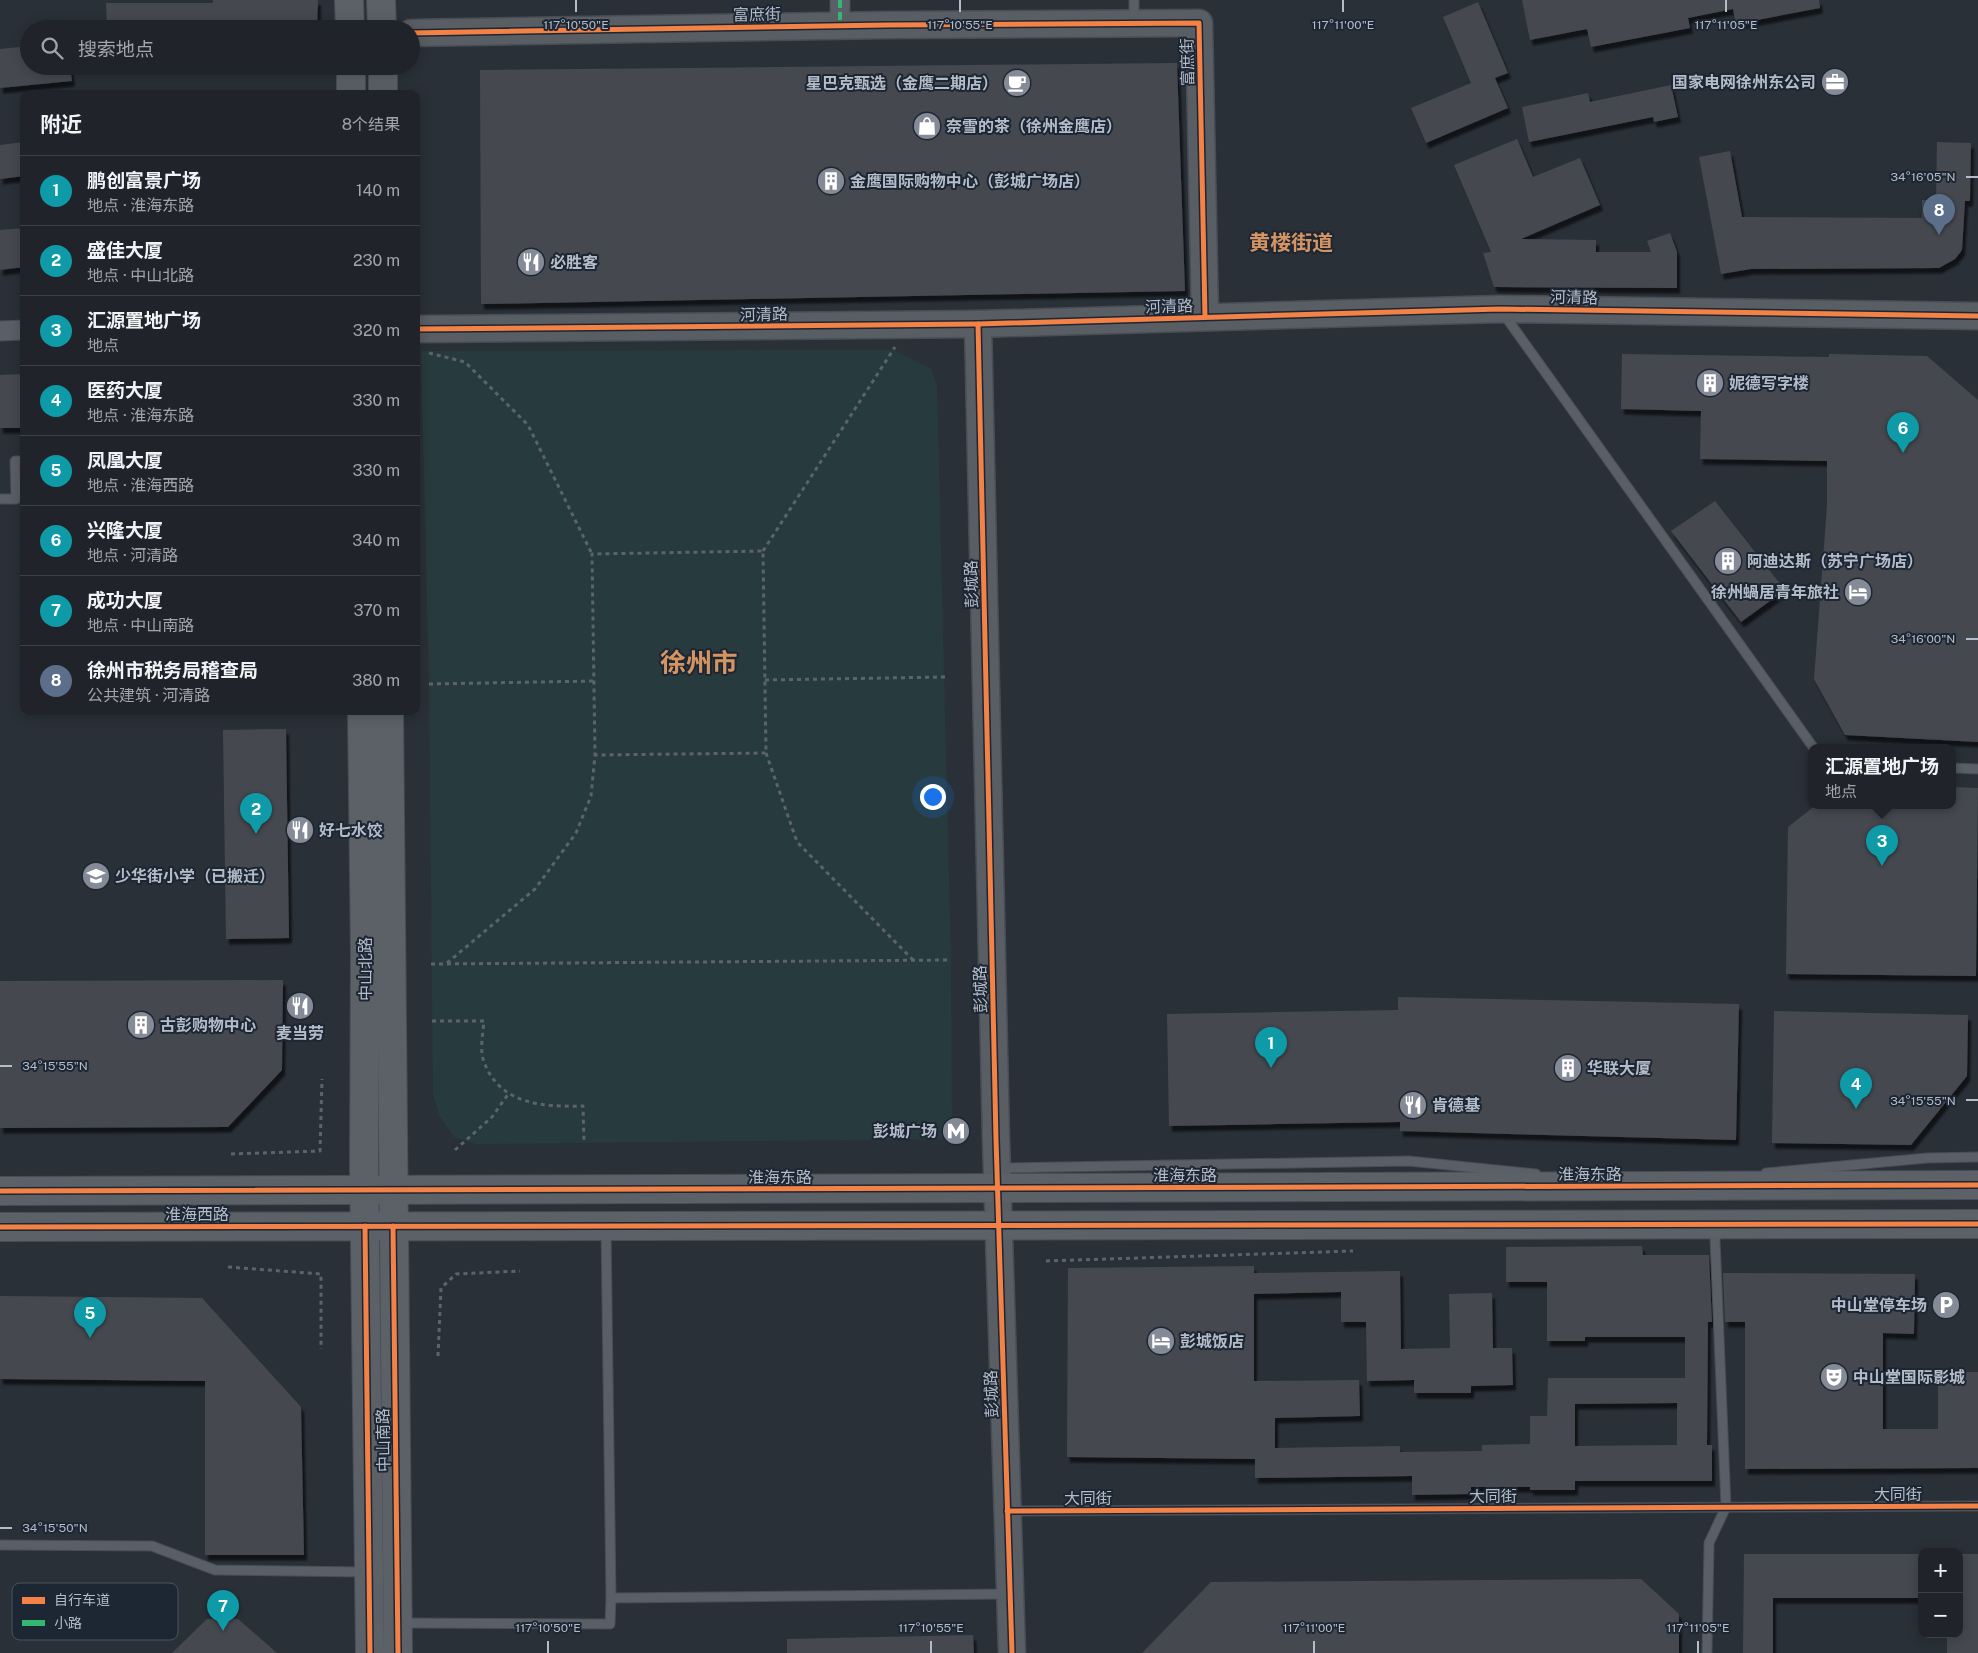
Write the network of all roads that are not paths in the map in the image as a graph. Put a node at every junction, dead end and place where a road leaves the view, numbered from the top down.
1 (349, 0) edge
2 (382, 0) edge
3 (1134, 0) edge
4 (840, 13) edge
5 (1134, 19) dead end
6 (350, 20) edge
7 (382, 20) edge
8 (420, 33) edge
9 (351, 75) edge
10 (383, 75) edge
11 (352, 90) edge
12 (383, 90) edge
13 (1500, 308) junction
14 (1978, 316) edge
15 (1205, 317) junction
16 (978, 324) junction
17 (20, 330) edge
18 (0, 331) edge
19 (420, 336) edge
20 (20, 461) edge
21 (0, 499) edge
22 (362, 715) edge
23 (389, 715) edge
24 (1811, 744) edge
25 (1956, 768) edge
26 (1978, 769) edge
27 (1978, 1158) edge
28 (1757, 1174) dead end
29 (1550, 1175) dead end
30 (997, 1178) junction
31 (1978, 1185) edge
32 (364, 1190) junction
33 (393, 1190) junction
34 (0, 1191) edge
35 (1721, 1224) junction
36 (1978, 1224) edge
37 (999, 1225) junction
38 (365, 1226) junction
39 (394, 1226) junction
40 (606, 1226) junction
41 (0, 1227) edge
42 (1978, 1506) edge
43 (1726, 1507) junction
44 (1007, 1511) junction
45 (0, 1545) edge
46 (369, 1572) junction
47 (1010, 1594) junction
48 (611, 1598) junction
49 (398, 1623) junction
50 (370, 1653) edge
51 (398, 1653) edge
52 (1012, 1653) edge
53 (1707, 1653) edge

1 - 6 main road
2 - 7 main road
3 - 5 lane
4 - 8 street, 富庶街
4 - 15 street, 富庶街
9 - 11 main road
10 - 12 main road
13 - 14 street, 河清路
13 - 15 street, 河清路
13 - 24 lane
15 - 16 street, 河清路
16 - 19 street, 河清路
16 - 30 street, 彭城路
17 - 18 street
20 - 21 lane
22 - 32 main road, 中山北路
23 - 33 main road, 中山北路
25 - 26 lane
27 - 28 lane
29 - 30 lane
30 - 31 main road, 淮海东路
30 - 33 main road, 淮海东路
30 - 37 street, 彭城路
32 - 33 main road, 淮海西路
32 - 34 main road, 淮海西路
32 - 38 main road, 中山北路
33 - 39 main road, 中山北路
35 - 36 main road
35 - 37 main road
35 - 43 lane
37 - 40 main road
37 - 44 street, 彭城路
38 - 39 main road, 淮海西路
38 - 41 main road, 淮海西路
38 - 46 main road, 中山南路
39 - 40 main road
39 - 49 main road, 中山南路
40 - 48 lane
42 - 43 lane, 大同街
43 - 44 lane, 大同街
43 - 53 lane
44 - 47 street, 彭城路
45 - 46 lane
46 - 50 main road, 中山南路
47 - 48 lane
47 - 52 street, 彭城路
48 - 49 lane
49 - 51 main road, 中山南路

